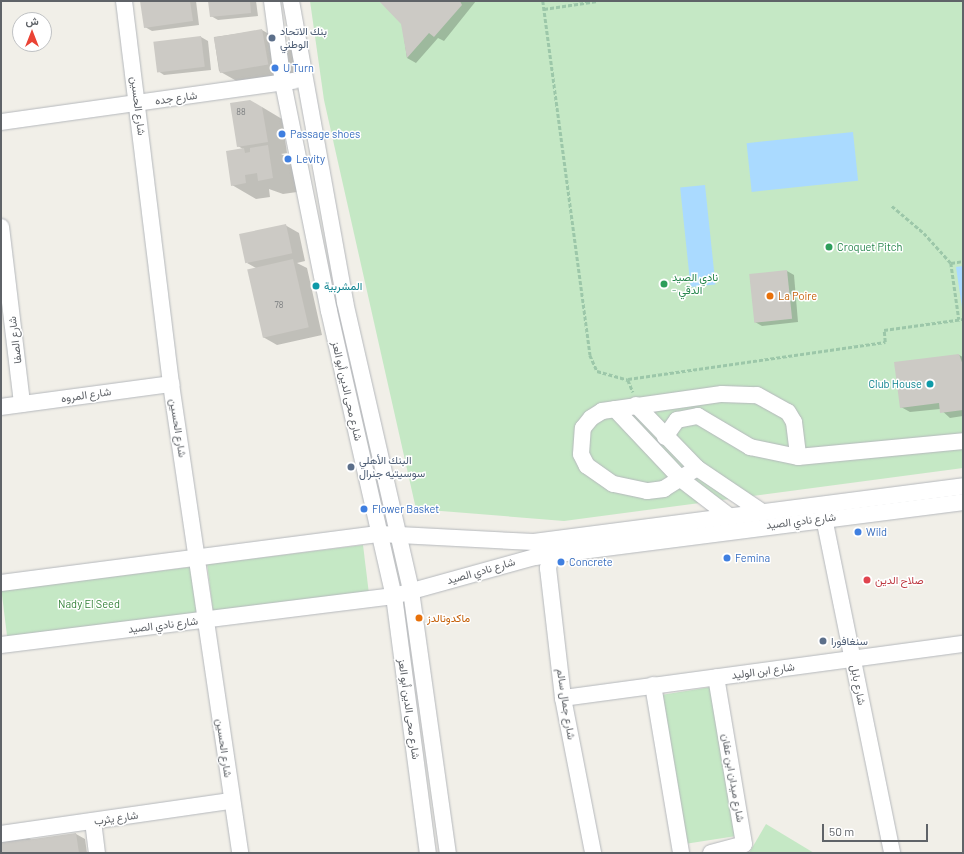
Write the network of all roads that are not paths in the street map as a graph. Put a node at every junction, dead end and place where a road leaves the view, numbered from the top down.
1 (124, 1) edge
2 (272, 1) edge
3 (291, 1) edge
4 (303, 80) junction
5 (283, 83) junction
6 (138, 103) junction
7 (1, 122) edge
8 (1, 227) edge
9 (171, 384) junction
10 (22, 404) junction
11 (636, 405) junction
12 (1, 407) edge
13 (615, 409) junction
14 (665, 438) junction
15 (963, 441) edge
16 (798, 457) junction
17 (697, 468) junction
18 (682, 480) junction
19 (963, 486) edge
20 (963, 502) edge
21 (762, 512) junction
22 (729, 516) junction
23 (824, 518) junction
24 (380, 534) junction
25 (401, 534) junction
26 (552, 554) junction
27 (198, 558) junction
28 (1, 583) edge
29 (411, 591) junction
30 (394, 596) junction
31 (207, 620) junction
32 (963, 644) edge
33 (1, 645) edge
34 (853, 658) junction
35 (716, 677) junction
36 (653, 685) junction
37 (563, 698) junction
38 (232, 801) junction
39 (92, 821) junction
40 (1, 834) edge
41 (97, 853) edge
42 (240, 853) edge
43 (428, 853) edge
44 (448, 853) edge
45 (593, 853) edge
46 (681, 853) edge
47 (711, 853) edge
48 (892, 853) edge

1 - 6 street, شارع الحسين
2 - 5 street, شارع محى الدين أبو العز
3 - 4 street, شارع محى الدين أبو العز
4 - 5 street, شارع جده
4 - 25 street, شارع محى الدين أبو العز
5 - 6 street, شارع جده
5 - 24 street, شارع محى الدين أبو العز
6 - 7 street, شارع جده
6 - 9 street, شارع الحسين
8 - 10 street, شارع الصفا
9 - 10 street, شارع المروه
9 - 27 street, شارع الحسين
10 - 12 street, شارع المروه
11 - 13 street
11 - 14 street
11 - 16 street
13 - 18 street
13 - 18 street
14 - 16 street
14 - 17 street
15 - 16 street
17 - 18 street
17 - 21 street
18 - 22 street
19 - 21 street, شارع نادي الصيد
20 - 23 street, شارع نادي الصيد
21 - 22 street, شارع نادي الصيد
22 - 25 street, شارع نادي الصيد
23 - 26 street, شارع نادي الصيد
23 - 34 street, شارع بابل
24 - 25 street, شارع نادي الصيد
24 - 27 street, شارع نادي الصيد
24 - 30 street, شارع محى الدين أبو العز
25 - 29 street, شارع محى الدين أبو العز
26 - 29 street, شارع نادي الصيد
26 - 37 street, شارع جمال سالم
27 - 28 street, شارع نادي الصيد
27 - 31 street, شارع الحسين
29 - 30 street, شارع نادي الصيد
29 - 44 street, شارع محى الدين أبو العز
30 - 31 street, شارع نادي الصيد
30 - 43 street, شارع محى الدين أبو العز
31 - 33 street, شارع نادي الصيد
31 - 38 street, شارع الحسين
32 - 34 street, شارع ابن الوليد
34 - 35 street, شارع ابن الوليد
34 - 48 street, شارع بابل
35 - 36 street, شارع ابن الوليد
35 - 47 street, شارع ميدان ابن عفان
36 - 37 street, شارع ابن الوليد
36 - 46 street
37 - 45 street, شارع جمال سالم
38 - 39 street, شارع يثرب
38 - 42 street, شارع الحسين
39 - 40 street, شارع يثرب
39 - 41 street

